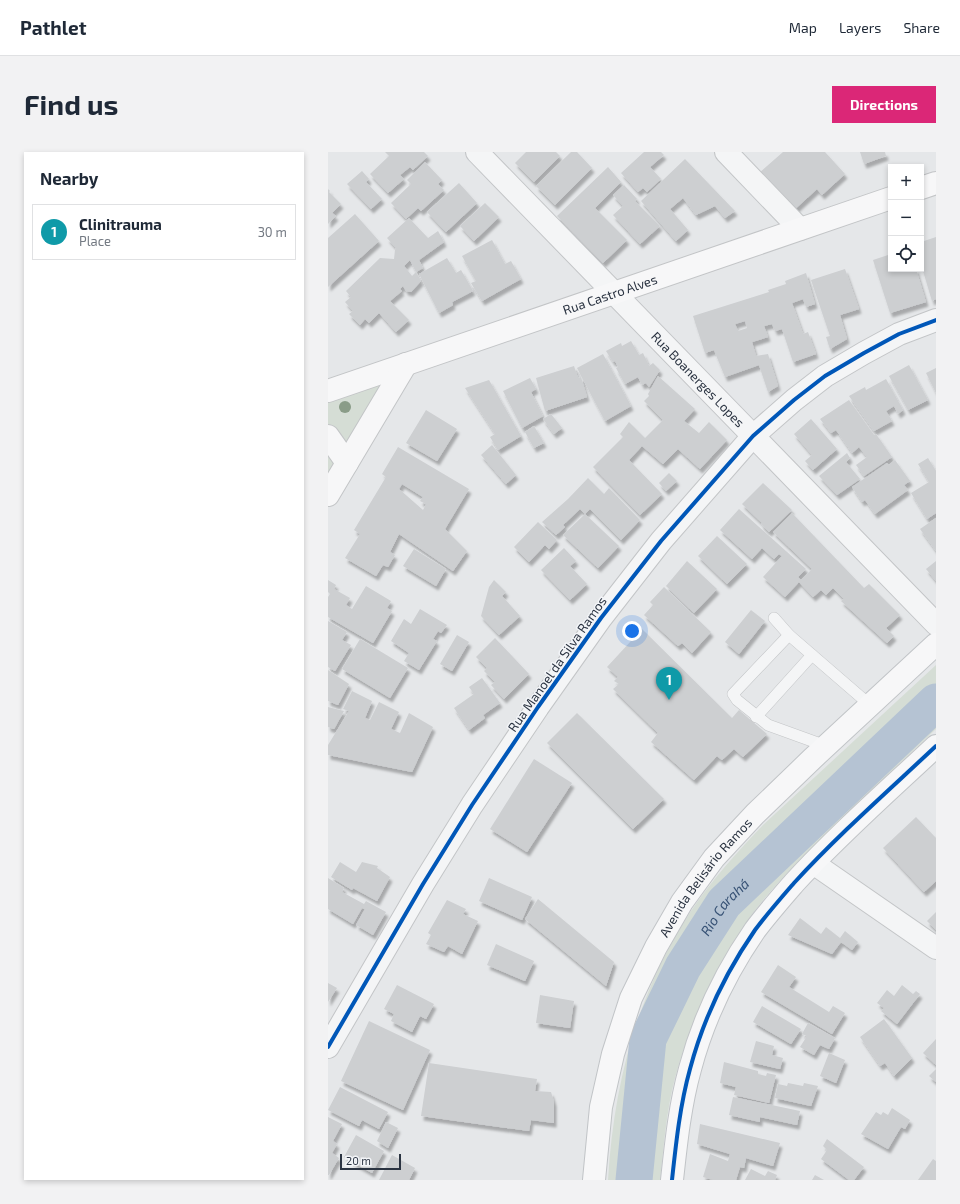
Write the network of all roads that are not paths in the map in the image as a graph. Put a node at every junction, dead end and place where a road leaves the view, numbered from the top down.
1 (477, 152) edge
2 (726, 152) edge
3 (936, 183) edge
4 (924, 187) edge
5 (888, 199) edge
6 (800, 229) junction
7 (614, 293) junction
8 (936, 320) edge
9 (406, 364) junction
10 (328, 391) edge
11 (328, 436) edge
12 (753, 436) junction
13 (347, 463) junction
14 (328, 495) edge
15 (774, 618) dead end
16 (936, 624) edge
17 (789, 635) junction
18 (936, 644) edge
19 (812, 655) junction
20 (870, 705) junction
21 (756, 717) junction
22 (826, 746) junction
23 (936, 746) edge
24 (813, 863) junction
25 (936, 948) edge
26 (328, 1047) edge
27 (594, 1180) edge
28 (672, 1180) edge

1 - 7 street, Rua Boanerges Lopes
2 - 6 street
3 - 4 main road
5 - 6 main road, Rua Castro Alves
6 - 7 main road, Rua Castro Alves
7 - 9 main road, Rua Castro Alves
7 - 12 street, Rua Boanerges Lopes
8 - 12 street, Rua Manoel da Silva Ramos
9 - 10 main road, Rua Castro Alves
9 - 13 main road
11 - 13 main road
12 - 16 street, Rua Boanerges Lopes
12 - 26 street, Rua Manoel da Silva Ramos
13 - 14 main road
15 - 17 lane
17 - 19 lane
17 - 21 lane
18 - 20 main road, Avenida Belisário Ramos
19 - 20 lane
19 - 21 lane
20 - 22 main road, Avenida Belisário Ramos
21 - 22 lane
22 - 27 main road, Avenida Belisário Ramos
23 - 24 main road
24 - 25 street
24 - 28 main road

